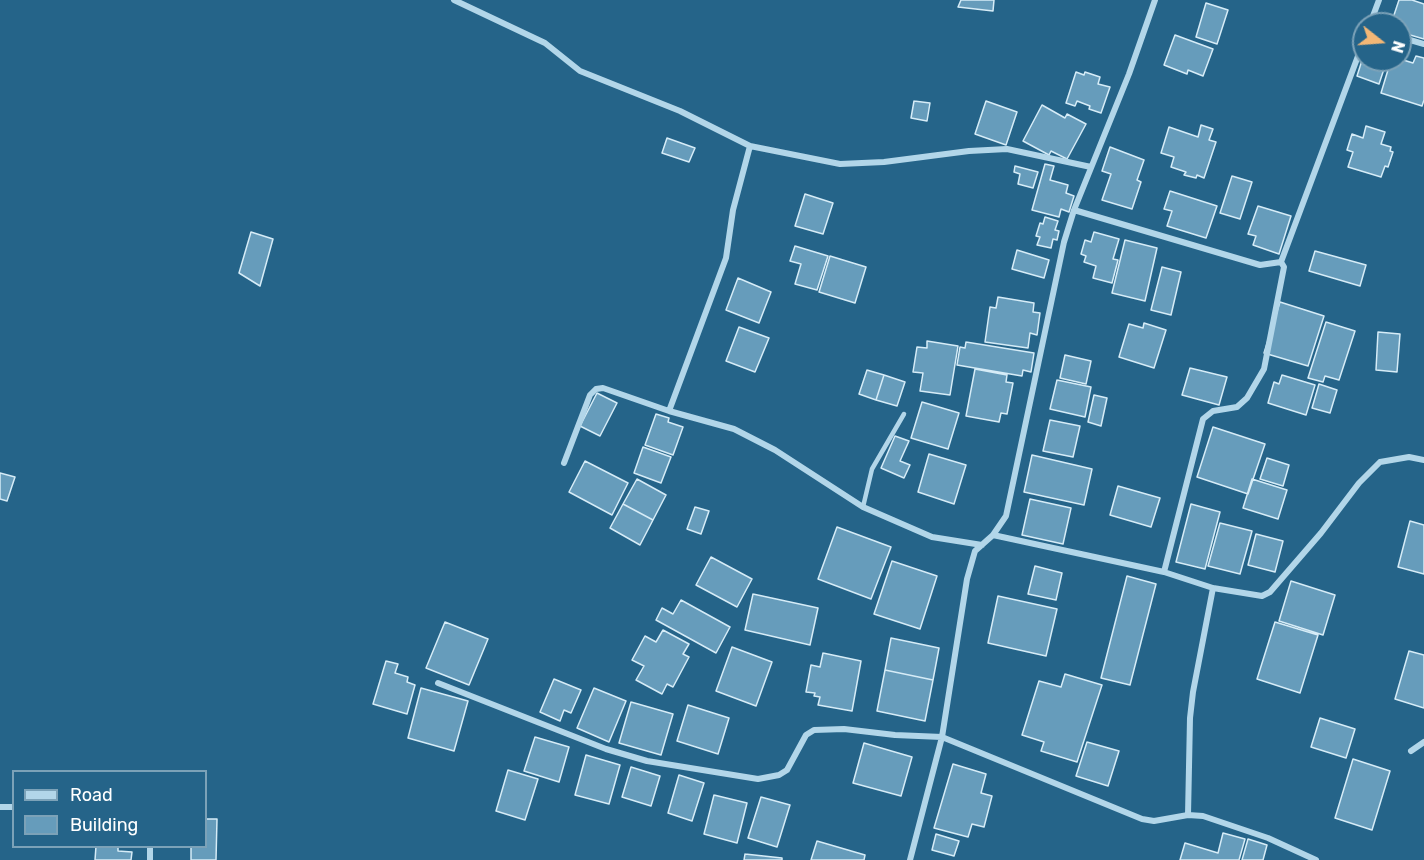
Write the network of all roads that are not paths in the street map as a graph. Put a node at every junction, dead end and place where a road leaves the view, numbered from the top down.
1 (454, 0) edge
2 (1155, 0) edge
3 (1352, 72) edge
4 (750, 146) junction
5 (1092, 167) junction
6 (1074, 210) junction
7 (1281, 262) junction
8 (669, 411) junction
9 (904, 414) dead end
10 (1424, 460) edge
11 (564, 463) dead end
12 (863, 507) junction
13 (993, 535) junction
14 (982, 545) junction
15 (1164, 572) junction
16 (1214, 588) junction
17 (438, 682) dead end
18 (942, 737) junction
19 (1424, 742) edge
20 (1411, 751) dead end
21 (1188, 815) junction
22 (910, 860) edge
23 (1316, 860) edge

1 - 4 street
2 - 5 street
3 - 7 street
4 - 5 street
4 - 8 street
5 - 6 street
6 - 7 street
6 - 13 street
7 - 15 street
8 - 11 street
8 - 12 street
9 - 12 lane
10 - 16 street
12 - 14 street
13 - 14 street
13 - 15 street
14 - 18 street
15 - 16 street
16 - 21 street
17 - 18 street
18 - 21 street
18 - 22 street
19 - 20 street
21 - 23 street

